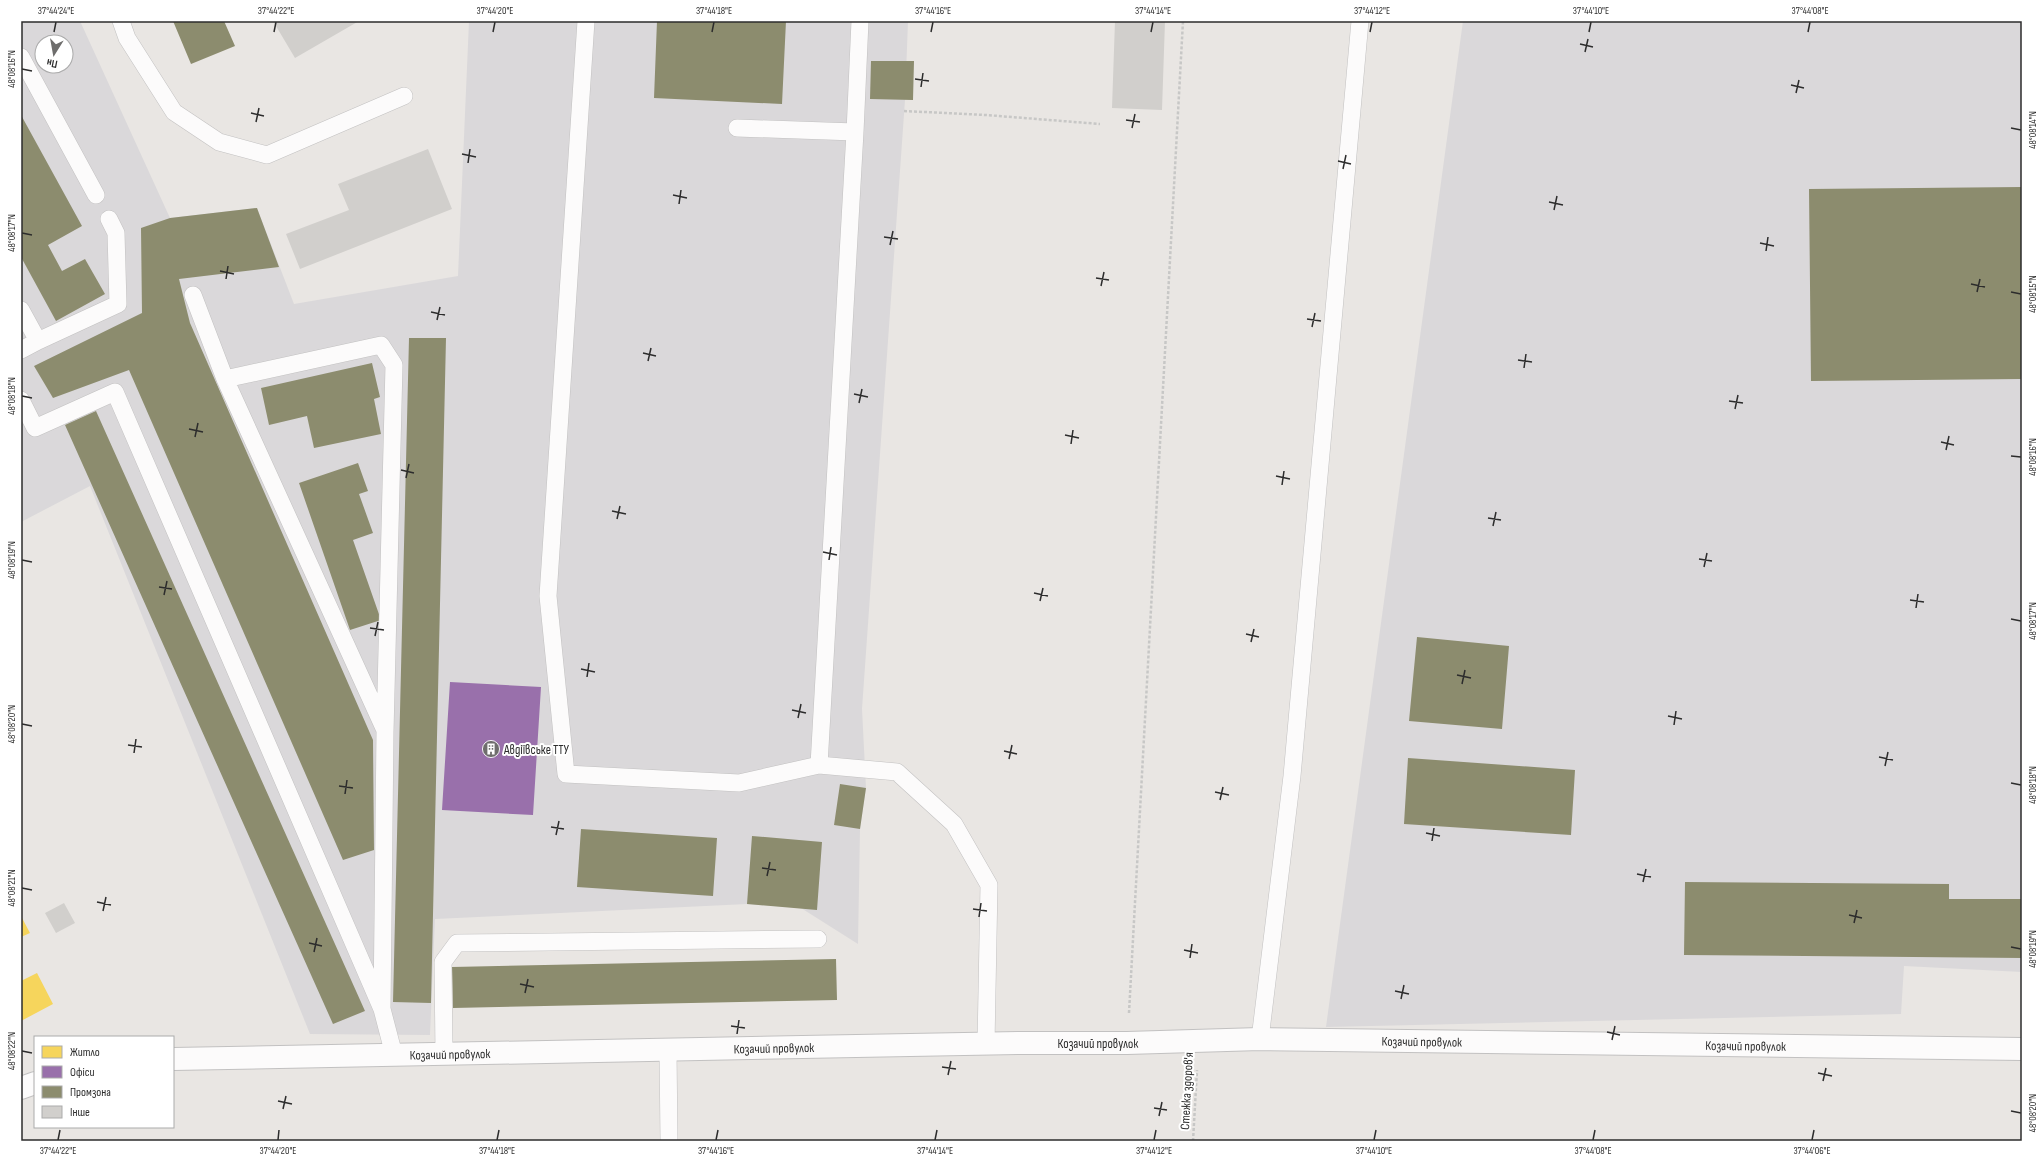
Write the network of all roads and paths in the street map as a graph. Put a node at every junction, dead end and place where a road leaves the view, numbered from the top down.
1 (121, 21) edge
2 (586, 21) edge
3 (860, 21) edge
4 (1183, 21) edge
5 (1360, 21) edge
6 (21, 57) edge
7 (404, 96) dead end
8 (904, 111) dead end
9 (1100, 124) dead end
10 (737, 128) dead end
11 (855, 132) junction
12 (96, 195) dead end
13 (109, 219) dead end
14 (193, 295) dead end
15 (21, 310) edge
16 (38, 342) junction
17 (21, 350) edge
18 (225, 379) junction
19 (21, 400) edge
20 (385, 732) junction
21 (819, 765) junction
22 (818, 939) dead end
23 (382, 1009) junction
24 (1260, 1039) junction
25 (1199, 1042) junction
26 (1127, 1043) junction
27 (986, 1044) junction
28 (2022, 1048) edge
29 (668, 1050) junction
30 (444, 1054) junction
31 (394, 1055) junction
32 (174, 1059) edge
33 (34, 1083) edge
34 (21, 1088) edge
35 (669, 1141) edge
36 (1193, 1141) edge

1 - 7 lane
2 - 21 lane
3 - 11 lane
4 - 26 path
5 - 24 lane
6 - 12 lane
8 - 9 path
10 - 11 lane
11 - 21 lane
13 - 16 lane
14 - 18 lane
15 - 16 lane
16 - 17 lane
18 - 20 lane
18 - 20 lane
19 - 23 lane
20 - 23 lane
21 - 27 lane
22 - 30 lane
23 - 31 lane
24 - 25 street, Козачий провулок
24 - 28 street, Козачий провулок
25 - 26 street, Козачий провулок
25 - 36 path, Стежка здоров'я
26 - 27 street, Козачий провулок
27 - 29 street, Козачий провулок
29 - 30 street, Козачий провулок
29 - 35 lane
30 - 31 street, Козачий провулок
31 - 32 street, Козачий провулок
33 - 34 street

